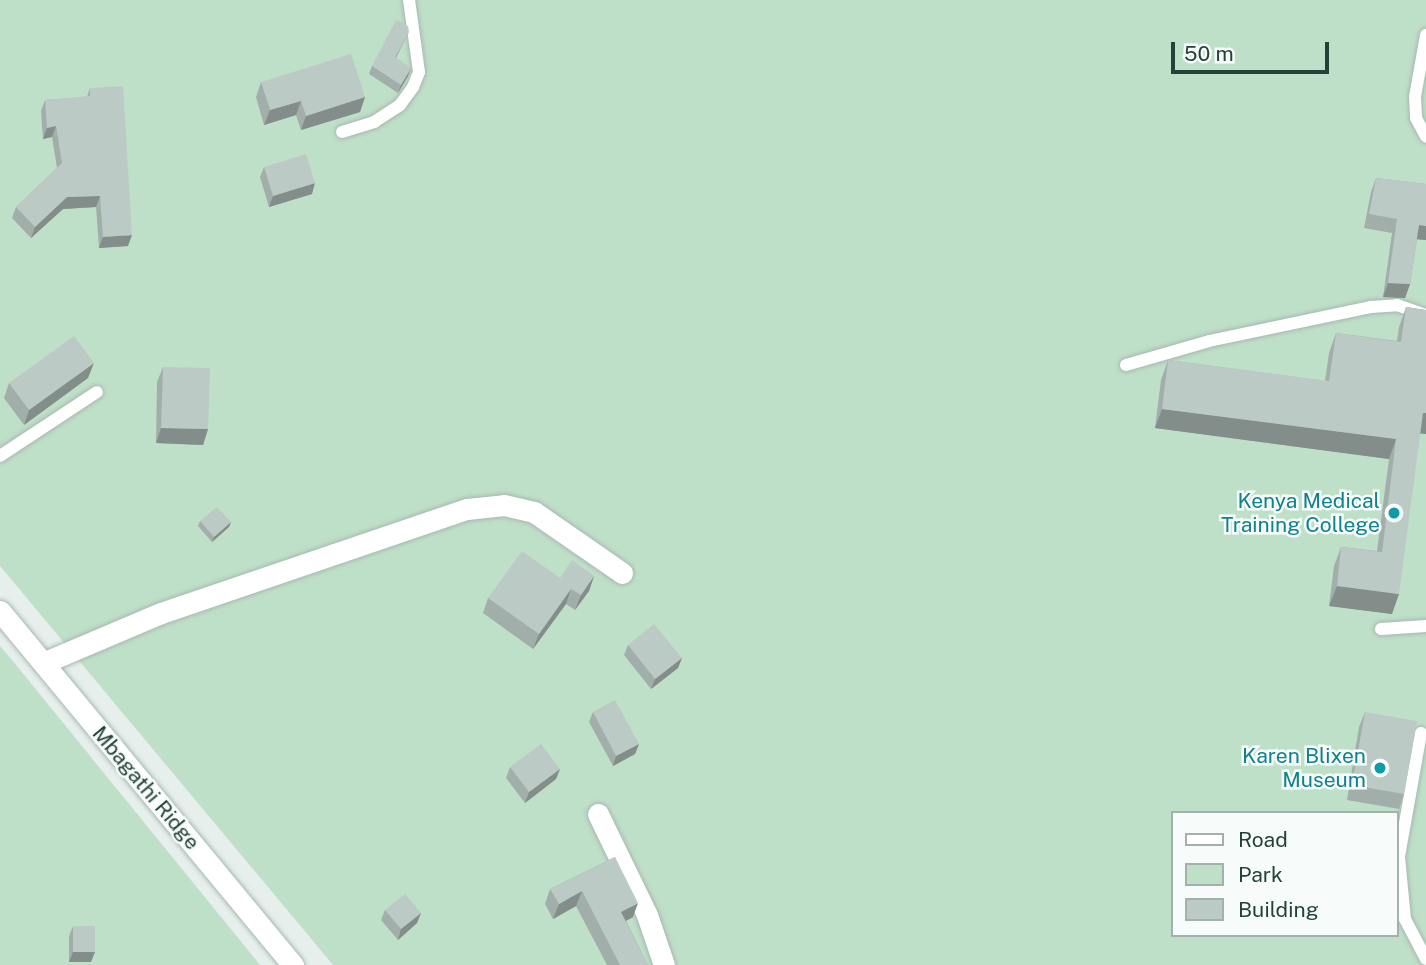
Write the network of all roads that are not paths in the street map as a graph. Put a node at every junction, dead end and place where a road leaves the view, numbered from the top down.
1 (409, 0) edge
2 (1426, 35) edge
3 (342, 132) dead end
4 (1426, 137) edge
5 (1426, 315) edge
6 (1126, 365) dead end
7 (97, 392) dead end
8 (0, 456) edge
9 (622, 573) dead end
10 (0, 611) edge
11 (1426, 626) edge
12 (1381, 629) dead end
13 (43, 663) junction
14 (1420, 733) dead end
15 (598, 814) dead end
16 (1426, 959) edge
17 (293, 965) edge
18 (664, 965) edge

1 - 3 lane
2 - 4 lane
5 - 6 lane
7 - 8 lane
9 - 13 street
10 - 13 street, Mbagathi Ridge
11 - 12 lane
13 - 17 street, Mbagathi Ridge
14 - 16 lane
15 - 18 street

